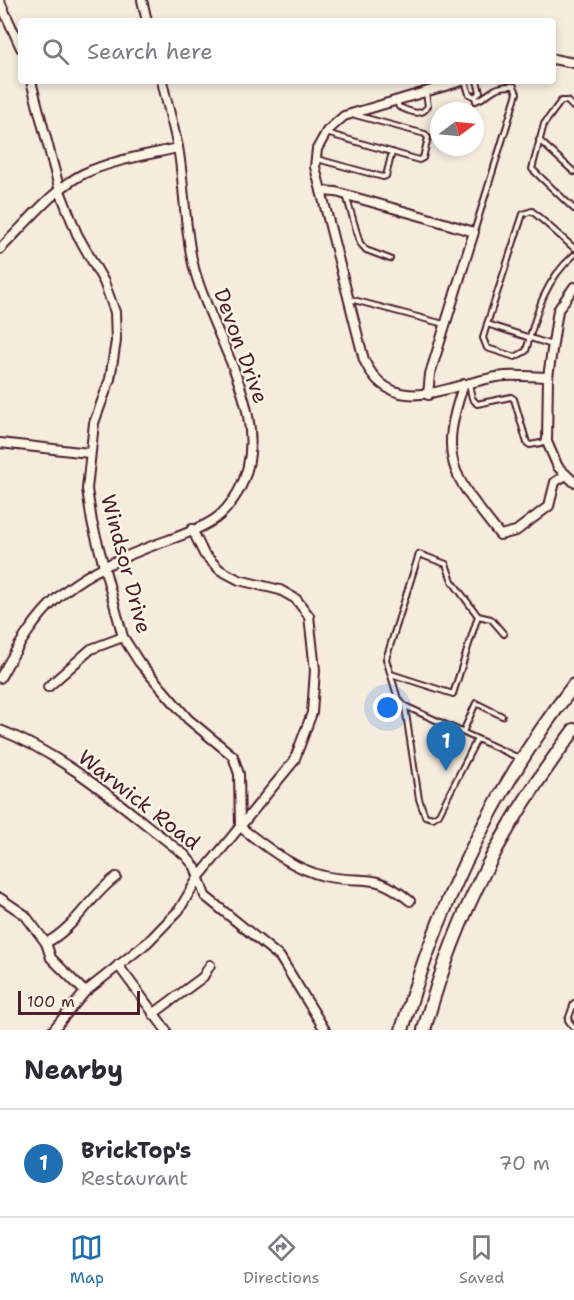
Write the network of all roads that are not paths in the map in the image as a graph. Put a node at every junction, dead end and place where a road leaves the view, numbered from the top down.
1 (142, 0) edge
2 (0, 2) edge
3 (146, 18) edge
4 (18, 41) edge
5 (556, 60) edge
6 (574, 63) edge
7 (32, 84) edge
8 (163, 84) edge
9 (454, 84) edge
10 (465, 84) edge
11 (478, 84) edge
12 (426, 92) junction
13 (475, 97) junction
14 (397, 100) junction
15 (574, 108) edge
16 (351, 114) junction
17 (326, 133) junction
18 (539, 140) junction
19 (178, 148) junction
20 (392, 152) junction
21 (316, 159) junction
22 (574, 172) edge
23 (60, 191) junction
24 (321, 191) junction
25 (345, 194) junction
26 (574, 209) edge
27 (474, 232) junction
28 (574, 248) edge
29 (0, 249) edge
30 (574, 255) edge
31 (390, 259) dead end
32 (574, 287) edge
33 (348, 299) junction
34 (487, 324) junction
35 (445, 325) junction
36 (529, 339) junction
37 (552, 345) junction
38 (548, 377) junction
39 (467, 383) junction
40 (428, 395) junction
41 (0, 442) edge
42 (547, 442) junction
43 (89, 453) junction
44 (566, 476) junction
45 (574, 483) edge
46 (192, 530) junction
47 (105, 565) junction
48 (478, 616) junction
49 (504, 634) dead end
50 (123, 637) junction
51 (390, 674) junction
52 (0, 678) edge
53 (574, 685) edge
54 (48, 687) dead end
55 (405, 706) junction
56 (502, 716) dead end
57 (0, 730) edge
58 (574, 730) edge
59 (463, 732) junction
60 (477, 739) junction
61 (522, 760) junction
62 (240, 827) junction
63 (116, 877) dead end
64 (198, 878) junction
65 (0, 898) edge
66 (410, 900) dead end
67 (46, 943) junction
68 (118, 965) junction
69 (210, 965) dead end
70 (85, 992) junction
71 (574, 1003) edge
72 (153, 1014) junction
73 (574, 1028) edge
74 (53, 1030) edge
75 (166, 1030) edge
76 (325, 1030) edge
77 (402, 1030) edge
78 (424, 1030) edge

1 - 3 street
2 - 4 street
5 - 6 street
7 - 23 street, Windsor Drive
8 - 19 street, Devon Drive
9 - 12 street
10 - 13 lane
11 - 13 lane
12 - 14 street
12 - 14 lane
13 - 27 lane
14 - 16 street
15 - 18 lane
16 - 17 street
16 - 20 lane
17 - 20 lane
17 - 21 street
18 - 22 lane
18 - 26 lane
19 - 23 street
19 - 46 street, Devon Drive
20 - 21 lane
21 - 24 street
23 - 29 street
23 - 43 street, Windsor Drive
24 - 25 street
24 - 33 street
25 - 27 street
25 - 31 lane
27 - 35 street
28 - 34 lane
30 - 36 lane
32 - 37 street
33 - 35 lane
33 - 40 street
34 - 36 lane
34 - 36 lane
35 - 40 street
36 - 37 lane
37 - 38 street
38 - 39 street
38 - 42 street
39 - 40 street
39 - 42 lane
39 - 44 street
41 - 43 street
42 - 44 street
43 - 47 street, Windsor Drive
44 - 45 street
46 - 47 street, Devon Drive
46 - 62 street
47 - 50 street, Windsor Drive
47 - 52 street, Devon Drive
48 - 49 lane
48 - 51 lane
48 - 51 lane
50 - 54 street
50 - 62 street, Windsor Drive
51 - 55 lane
53 - 61 highway
55 - 59 lane
55 - 60 lane
56 - 59 lane
57 - 64 street, Warwick Road
58 - 78 highway
59 - 60 lane
60 - 61 lane
61 - 77 highway
62 - 64 street
62 - 66 street
63 - 67 street
64 - 68 street
64 - 76 street, Warwick Road
65 - 67 street
67 - 70 street
68 - 70 street
68 - 72 street
69 - 72 street
70 - 74 street
71 - 73 lane
72 - 75 street

